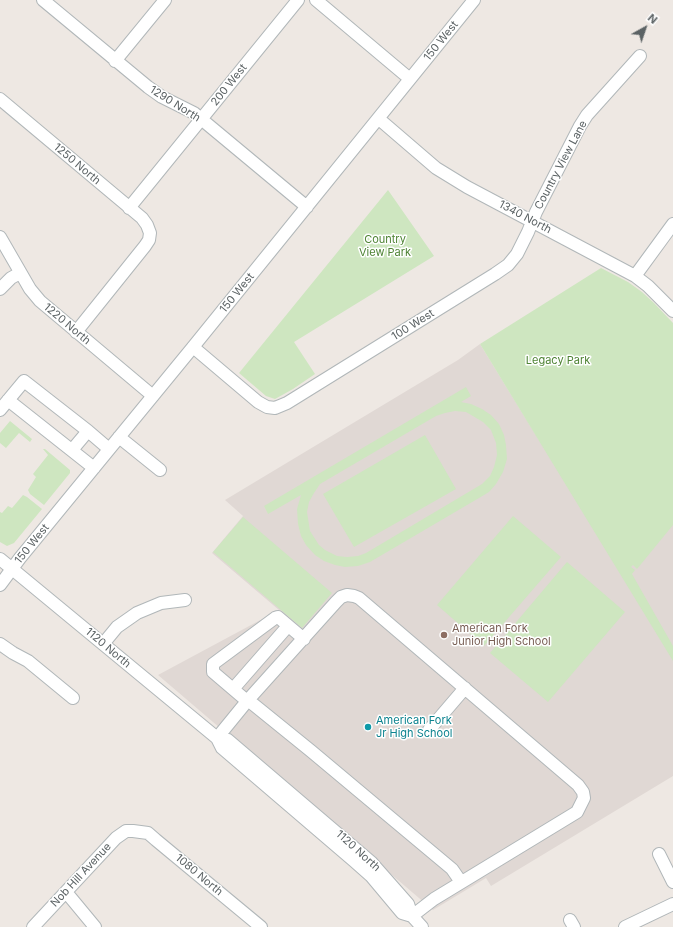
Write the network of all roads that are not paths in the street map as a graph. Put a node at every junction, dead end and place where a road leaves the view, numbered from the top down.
1 (43, 0) edge
2 (165, 0) edge
3 (298, 0) edge
4 (316, 0) edge
5 (474, 0) edge
6 (640, 56) dead end
7 (115, 61) junction
8 (410, 79) junction
9 (0, 99) edge
10 (201, 119) junction
11 (379, 119) junction
12 (129, 208) junction
13 (306, 208) junction
14 (532, 221) junction
15 (673, 224) edge
16 (0, 237) edge
17 (20, 273) junction
18 (635, 276) junction
19 (0, 289) edge
20 (673, 311) edge
21 (76, 332) junction
22 (193, 347) junction
23 (153, 396) junction
24 (8, 400) junction
25 (0, 410) edge
26 (88, 431) junction
27 (119, 437) junction
28 (109, 449) junction
29 (72, 450) junction
30 (94, 468) junction
31 (160, 470) dead end
32 (0, 559) edge
33 (12, 569) junction
34 (0, 585) edge
35 (185, 600) dead end
36 (288, 626) junction
37 (304, 639) junction
38 (0, 644) edge
39 (103, 644) junction
40 (465, 688) junction
41 (233, 689) junction
42 (73, 698) dead end
43 (247, 701) junction
44 (429, 730) dead end
45 (217, 738) junction
46 (133, 830) joint
47 (660, 854) dead end
48 (461, 882) junction
49 (673, 882) edge
50 (66, 892) junction
51 (673, 904) edge
52 (412, 916) junction
53 (33, 927) edge
54 (95, 927) edge
55 (261, 927) edge
56 (422, 927) edge
57 (625, 927) edge

1 - 7 street, 1290 North
2 - 7 street
3 - 10 street, 200 West
4 - 8 street
5 - 8 street, 150 West
6 - 14 street, Country View Lane
7 - 10 street, 1290 North
8 - 11 street, 150 West
9 - 12 street, 1250 North
10 - 12 street, 200 West
10 - 13 street, 1290 North
11 - 13 street, 150 West
11 - 14 street, 1340 North
12 - 21 street, 1250 North
13 - 22 street, 150 West
14 - 18 street, 1340 North
14 - 22 street, 100 West
15 - 18 street
16 - 17 street, 1220 North
17 - 19 street
17 - 21 street, 1220 North
18 - 20 street, 1340 North
21 - 23 street, 1220 North
22 - 23 street, 150 West
23 - 27 street, 150 West
24 - 25 street
24 - 26 street
24 - 29 street
26 - 28 street
26 - 29 street
27 - 28 street, 150 West
27 - 31 street
28 - 30 street, 150 West
29 - 30 street
30 - 33 street, 150 West
32 - 33 street, 1120 North
33 - 34 street, 150 West
33 - 39 street, 1120 North
35 - 39 street
36 - 37 street
36 - 41 street
36 - 41 street
37 - 40 street
37 - 43 street
38 - 42 street
39 - 45 street, 1120 North
40 - 44 street
40 - 48 street
41 - 43 street
43 - 45 street
43 - 48 street
45 - 52 street, 1120 North
46 - 50 street, Nob Hill Avenue
46 - 55 street, 1080 North
47 - 49 street
48 - 52 street
50 - 53 street, Nob Hill Avenue
50 - 54 street
51 - 57 street
52 - 56 street, 1120 North

